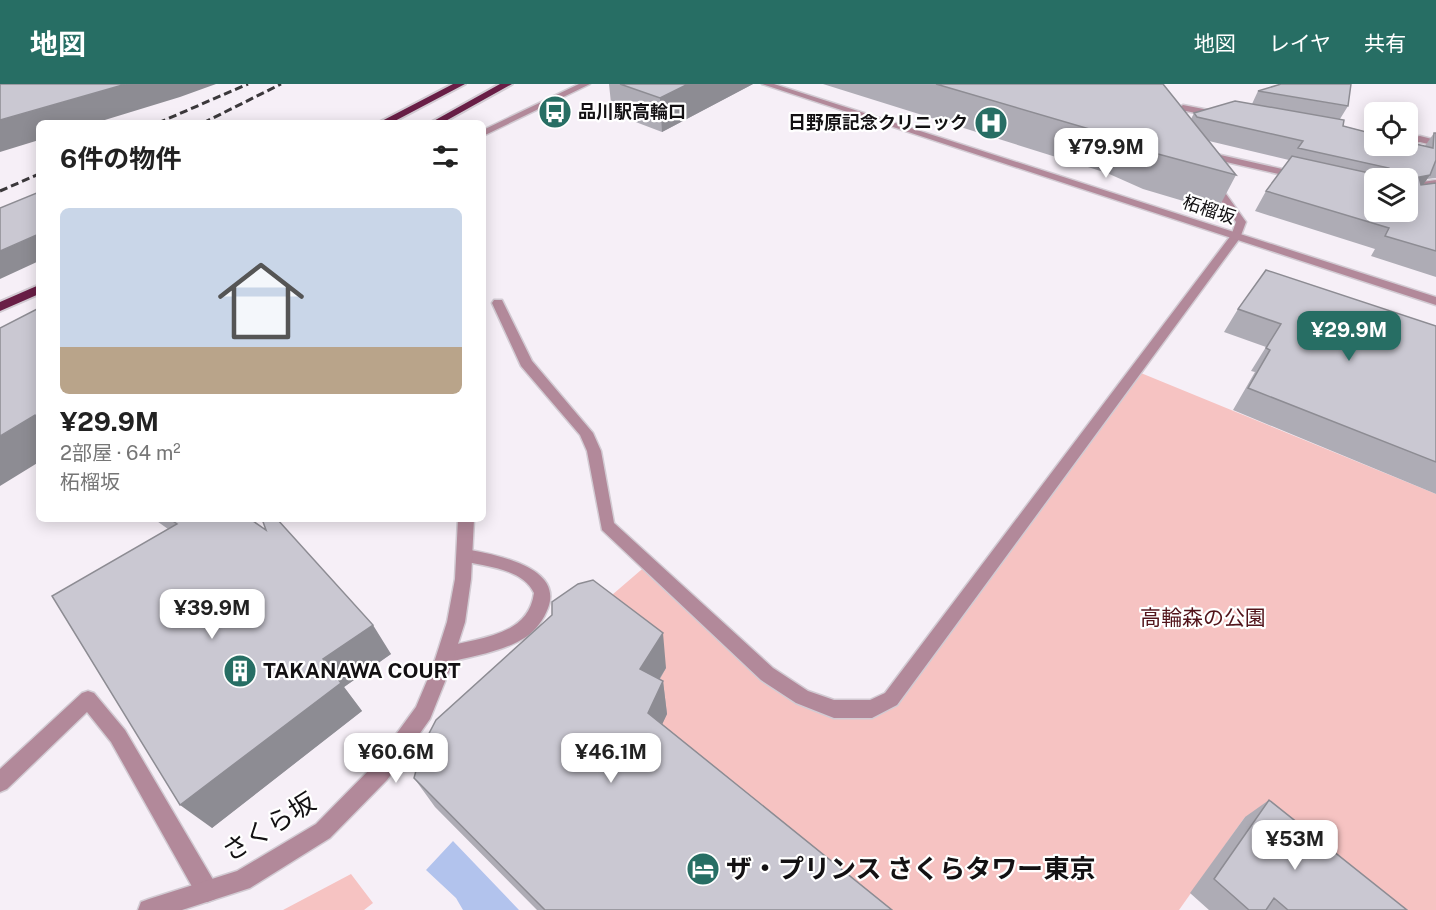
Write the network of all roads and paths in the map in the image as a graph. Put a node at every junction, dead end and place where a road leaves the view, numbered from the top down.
1 (460, 84) edge
2 (507, 84) edge
3 (586, 84) edge
4 (766, 84) edge
5 (1230, 117) edge
6 (389, 120) edge
7 (441, 120) edge
8 (486, 132) edge
9 (1181, 138) edge
10 (1418, 140) edge
11 (1436, 143) edge
12 (1305, 177) edge
13 (1436, 183) edge
14 (1418, 200) edge
15 (1236, 236) junction
16 (36, 290) edge
17 (1436, 301) edge
18 (498, 303) dead end
19 (0, 307) edge
20 (466, 522) edge
21 (465, 555) junction
22 (446, 655) junction
23 (0, 782) edge
24 (207, 891) junction
25 (149, 910) edge

1 - 6 highway
2 - 7 highway
3 - 8 street
4 - 15 street, 柘榴坂
5 - 9 street
10 - 11 street
12 - 15 street
13 - 14 street
15 - 17 street, 柘榴坂
15 - 18 street
16 - 19 highway
20 - 21 street, さくら坂
21 - 22 street, さくら坂
21 - 22 street
22 - 24 street, さくら坂
23 - 24 street
24 - 25 street, さくら坂

